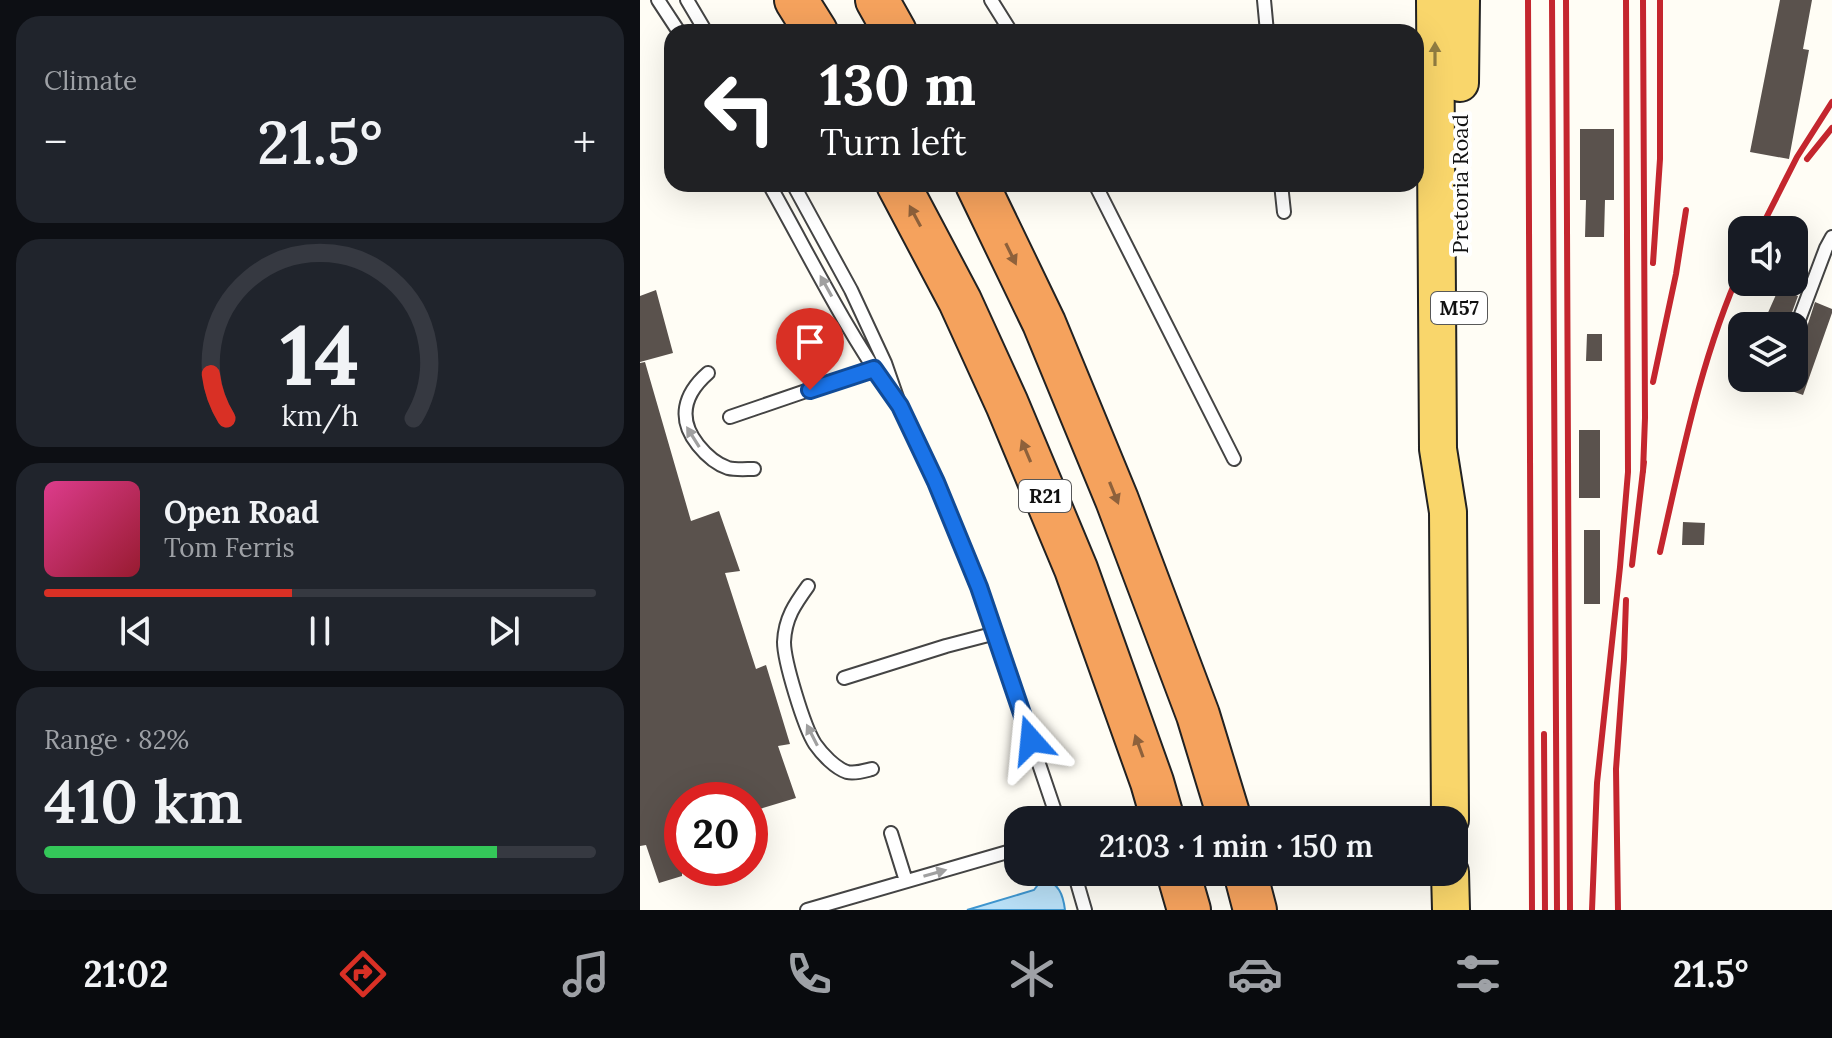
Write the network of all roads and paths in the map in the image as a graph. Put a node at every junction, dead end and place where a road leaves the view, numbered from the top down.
1 (658, 0) edge
2 (687, 0) edge
3 (796, 0) edge
4 (877, 0) edge
5 (991, 0) edge
6 (1264, 0) edge
7 (1435, 0) edge
8 (1461, 0) edge
9 (674, 24) edge
10 (701, 24) edge
11 (811, 24) edge
12 (890, 24) edge
13 (1006, 24) edge
14 (1266, 24) edge
15 (774, 192) edge
16 (797, 192) edge
17 (902, 192) edge
18 (981, 192) edge
19 (1099, 192) edge
20 (1282, 192) edge
21 (1284, 212) dead end
22 (1832, 237) edge
23 (1802, 312) edge
24 (879, 366) junction
25 (708, 373) dead end
26 (730, 417) dead end
27 (1234, 459) dead end
28 (754, 469) dead end
29 (1448, 512) junction
30 (808, 586) dead end
31 (996, 633) junction
32 (844, 678) dead end
33 (872, 769) dead end
34 (1053, 806) edge
35 (1159, 806) edge
36 (1226, 806) edge
37 (1450, 806) edge
38 (891, 833) dead end
39 (1004, 853) edge
40 (906, 881) junction
41 (1078, 886) edge
42 (1182, 886) edge
43 (1249, 886) edge
44 (1450, 886) edge
45 (807, 910) edge
46 (1085, 910) edge
47 (1189, 910) edge
48 (1255, 910) edge
49 (1451, 910) edge

1 - 9 lane
2 - 10 lane
3 - 11 highway
4 - 12 highway
5 - 13 lane
6 - 14 lane
29 -> 7 main road, Pretoria Road / M57
8 - 29 main road, Pretoria Road / M57
24 -> 15 lane
16 - 24 lane
35 -> 17 highway, R21
18 -> 36 highway
19 - 27 lane
20 - 21 lane
22 - 23 lane
24 - 26 lane
24 - 31 lane
28 -> 25 lane
29 - 37 main road, Pretoria Road / M57
33 -> 30 lane
31 - 32 lane
31 - 34 lane
38 - 40 lane
40 -> 39 lane
40 - 45 lane
41 - 46 lane
42 - 47 highway
43 - 48 highway
44 - 49 main road

